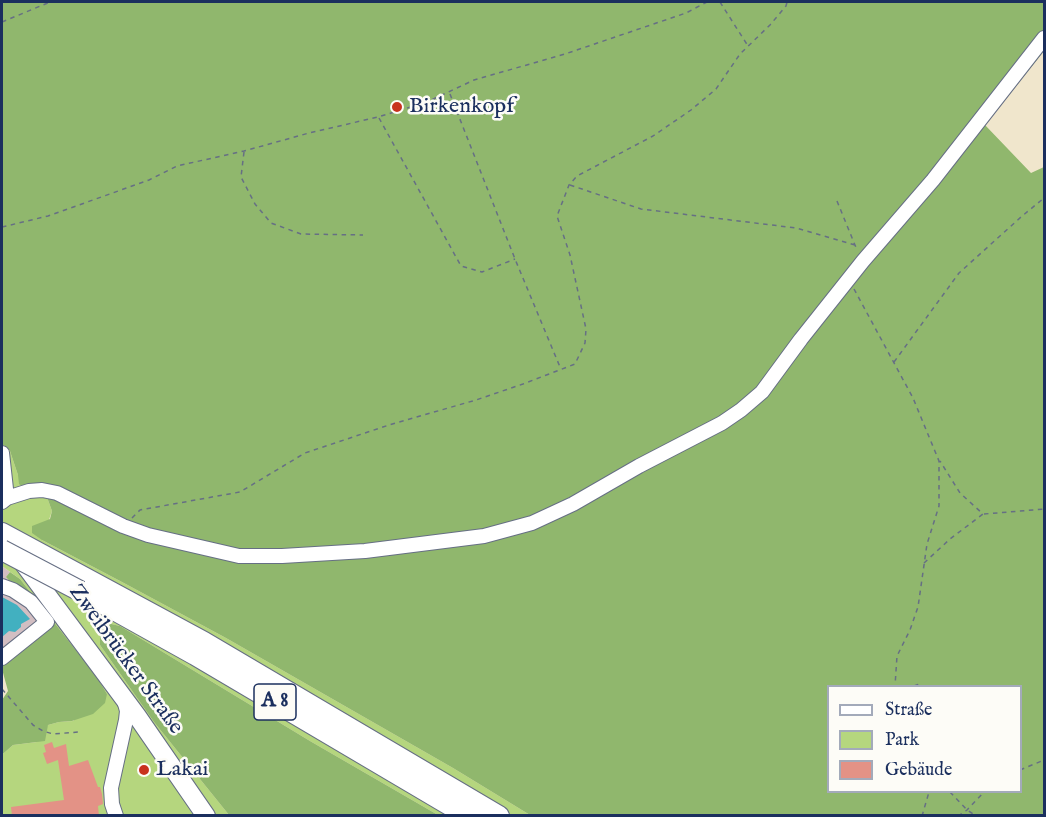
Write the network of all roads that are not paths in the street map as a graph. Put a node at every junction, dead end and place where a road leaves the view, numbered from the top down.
1 (1044, 38) edge
2 (2, 453) edge
3 (4, 500) edge
4 (2, 534) edge
5 (2, 550) edge
6 (2, 586) edge
7 (2, 658) edge
8 (124, 699) junction
9 (137, 716) junction
10 (113, 772) junction
11 (116, 816) edge
12 (206, 816) edge
13 (468, 816) edge
14 (499, 816) edge

1 - 3 lane
2 - 3 lane
4 - 8 main road, Zweibrücker Straße
4 - 14 highway, A 8
5 - 13 highway, A 8, bridge
6 - 7 lane
8 - 9 main road, Zweibrücker Straße
8 - 10 lane
9 - 10 lane
9 - 12 main road, Zweibrücker Straße
10 - 11 lane

